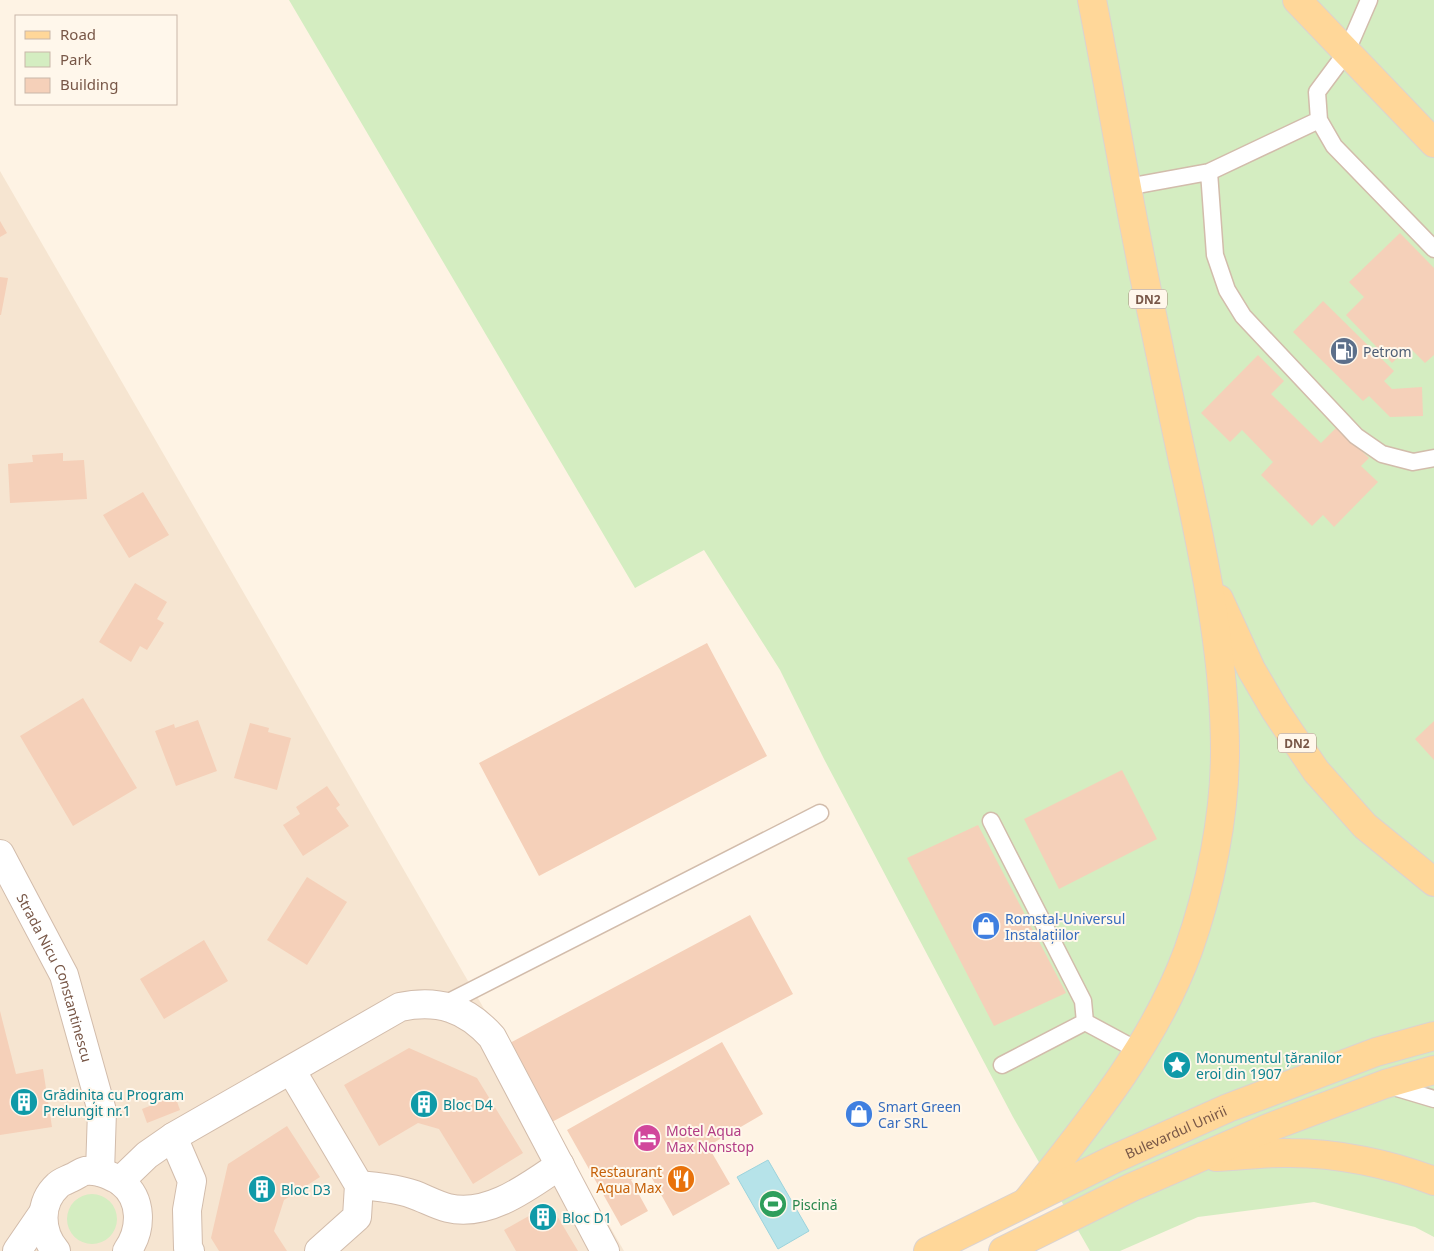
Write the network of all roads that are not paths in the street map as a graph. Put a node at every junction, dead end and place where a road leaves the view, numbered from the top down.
1 (1297, 0) edge
2 (1369, 0) edge
3 (1096, 8) edge
4 (1346, 53) junction
5 (1319, 120) junction
6 (1434, 143) edge
7 (1209, 172) junction
8 (1128, 187) junction
9 (1434, 249) edge
10 (1434, 458) edge
11 (1206, 570) junction
12 (820, 814) dead end
13 (991, 821) dead end
14 (0, 854) edge
15 (1434, 882) edge
16 (443, 1005) junction
17 (1085, 1022) junction
18 (1434, 1036) edge
19 (1137, 1050) junction
20 (1002, 1064) dead end
21 (291, 1070) junction
22 (1434, 1070) edge
23 (1385, 1084) junction
24 (1434, 1099) edge
25 (173, 1138) junction
26 (1198, 1158) junction
27 (560, 1165) junction
28 (102, 1175) junction
29 (1434, 1181) edge
30 (359, 1185) junction
31 (1027, 1201) junction
32 (43, 1213) junction
33 (137, 1247) edge
34 (18, 1251) edge
35 (56, 1251) edge
36 (190, 1251) edge
37 (319, 1251) edge
38 (605, 1251) edge
39 (928, 1251) edge
40 (1003, 1251) edge

1 - 4 main road
2 - 4 lane
3 - 8 main road, DN2
4 - 5 lane
4 - 6 main road
5 - 7 lane
5 - 9 lane
7 - 8 lane
7 - 10 lane
8 - 11 main road, DN2
11 - 15 main road, DN2
11 - 19 main road
12 - 16 lane
13 - 17 lane
14 - 28 street, Strada Nicu Constantinescu
16 - 21 street
16 - 27 street
17 - 19 lane
17 - 20 lane
18 - 31 main road, Bulevardul Unirii
19 - 31 main road
21 - 25 street
21 - 30 street
22 - 23 main road
23 - 24 lane
23 - 26 main road
25 - 28 street
25 - 36 street
26 - 29 main road
26 - 40 main road
27 - 30 street
27 - 38 street
28 - 32 street
28 - 33 street
30 - 37 street
31 - 39 main road, Bulevardul Unirii
32 - 34 street
32 - 35 street

